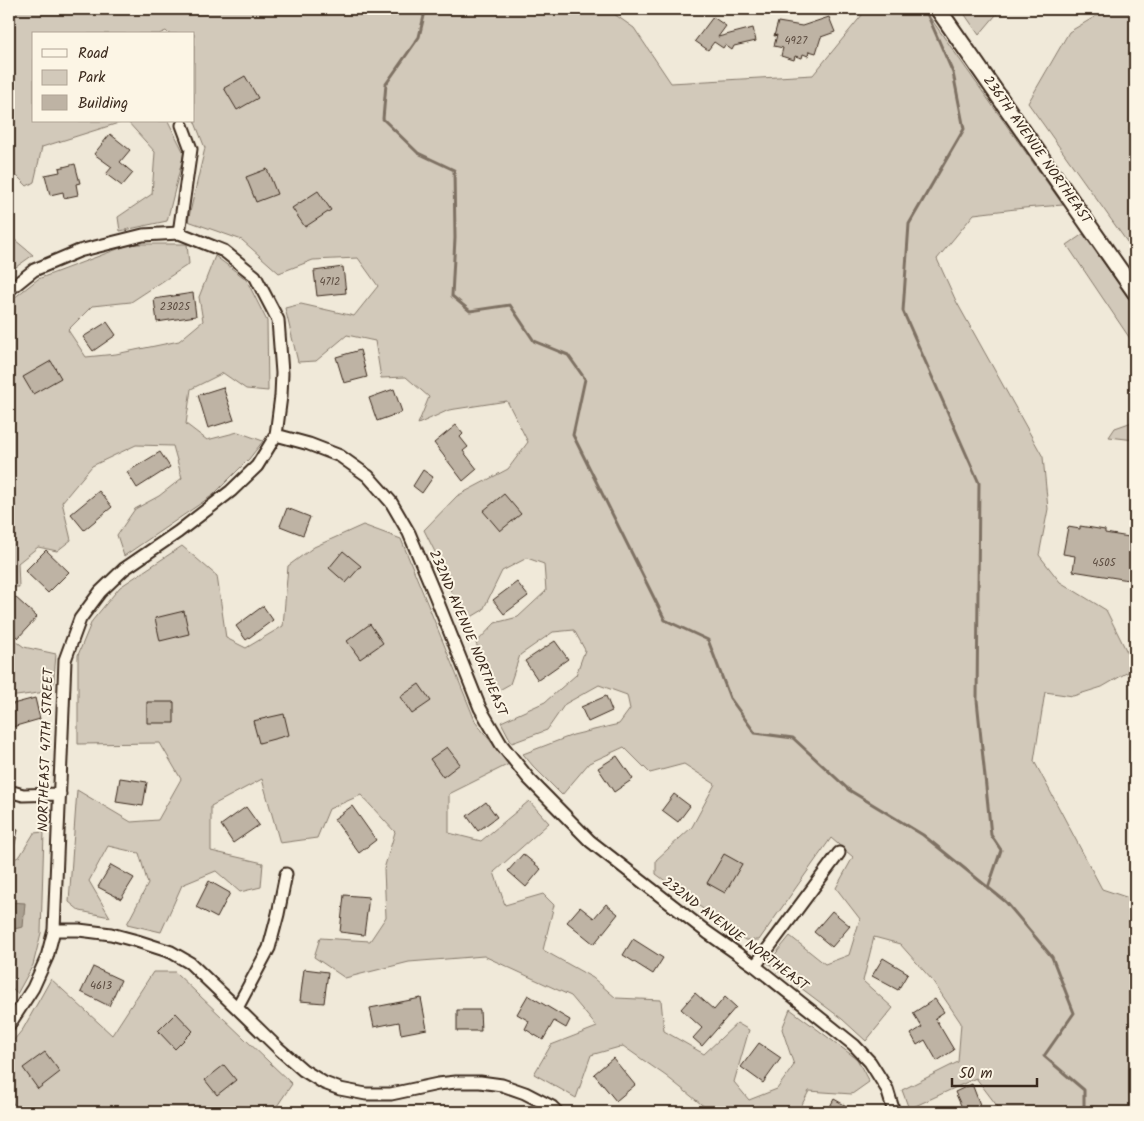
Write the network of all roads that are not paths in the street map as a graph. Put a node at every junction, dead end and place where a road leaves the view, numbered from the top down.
1 (938, 9) edge
2 (182, 126) dead end
3 (179, 232) junction
4 (9, 290) edge
5 (1135, 292) edge
6 (276, 435) junction
7 (9, 791) edge
8 (60, 794) junction
9 (839, 853) dead end
10 (286, 874) dead end
11 (54, 930) junction
12 (754, 966) junction
13 (237, 1008) junction
14 (9, 1025) edge
15 (558, 1112) edge
16 (894, 1112) edge

1 - 5 street, 236TH AVENUE NORTHEAST
2 - 3 street
3 - 4 street
3 - 6 street
6 - 8 street, NORTHEAST 47TH STREET
6 - 12 street, 232ND AVENUE NORTHEAST
7 - 8 street
8 - 11 street, NORTHEAST 47TH STREET
9 - 12 street
10 - 13 street
11 - 13 street
11 - 14 street, NORTHEAST 47TH STREET
12 - 16 street, 232ND AVENUE NORTHEAST
13 - 15 street

